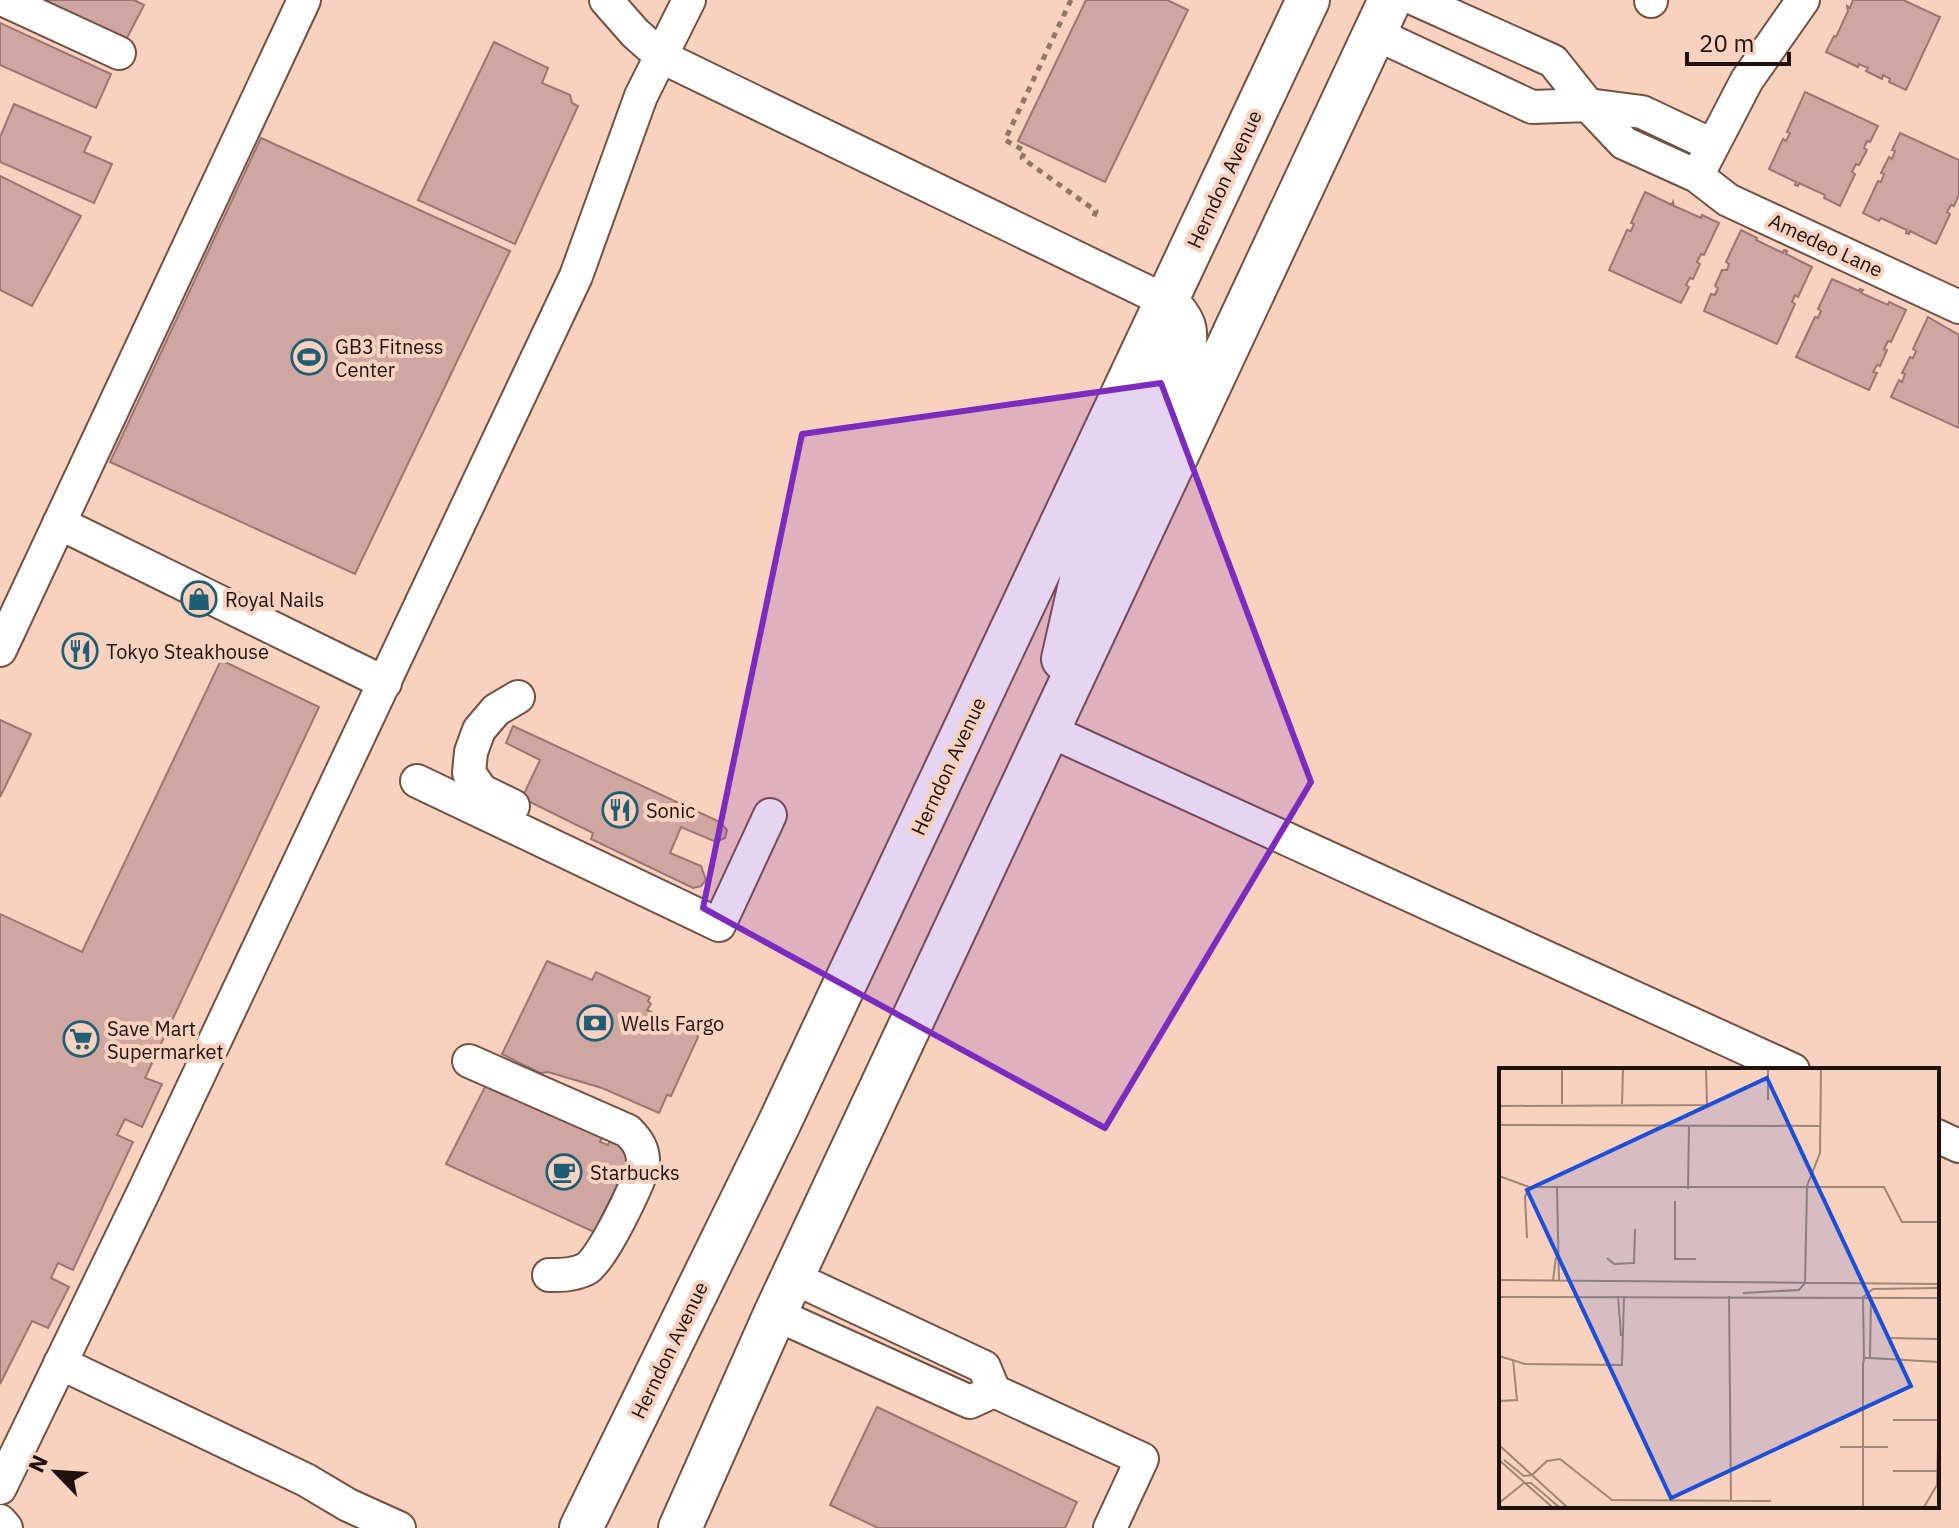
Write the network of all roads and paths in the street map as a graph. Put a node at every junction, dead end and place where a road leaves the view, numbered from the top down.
1 (4, 0) edge
2 (304, 0) edge
3 (606, 0) edge
4 (689, 0) edge
5 (1071, 0) edge
6 (1308, 0) edge
7 (1417, 0) edge
8 (1803, 0) edge
9 (1375, 11) edge
10 (119, 53) dead end
11 (662, 57) junction
12 (1588, 105) junction
13 (1712, 145) junction
14 (1697, 176) junction
15 (1092, 221) dead end
16 (1166, 301) junction
17 (1959, 307) edge
18 (59, 523) junction
19 (0, 650) edge
20 (385, 683) junction
21 (518, 697) dead end
22 (1048, 730) junction
23 (417, 781) dead end
24 (770, 815) dead end
25 (743, 874) junction
26 (469, 1061) dead end
27 (1789, 1068) edge
28 (1939, 1137) edge
29 (1959, 1146) edge
30 (549, 1275) dead end
31 (784, 1296) junction
32 (60, 1363) junction
33 (0, 1488) edge
34 (0, 1521) edge
35 (6, 1528) edge
36 (399, 1528) edge
37 (581, 1528) edge
38 (680, 1528) edge
39 (1110, 1528) edge

1 - 10 street
2 - 18 street
3 - 11 street
4 - 11 street
5 - 15 path
6 - 16 main road, Herndon Avenue
7 - 12 street, Amedeo Lane
8 - 13 street
9 - 12 street
9 - 22 main road
11 - 16 street
11 - 20 street
12 - 13 street
12 - 14 street, Amedeo Lane
13 - 14 street
14 - 17 street, Amedeo Lane
16 - 22 main road
16 - 37 main road, Herndon Avenue
18 - 19 street
18 - 20 street
20 - 32 street
21 - 25 street
22 - 27 street
22 - 31 main road
23 - 25 street
24 - 25 street
26 - 30 street
28 - 29 street
31 - 38 main road
31 - 39 street
32 - 33 street
32 - 36 street
34 - 35 street

